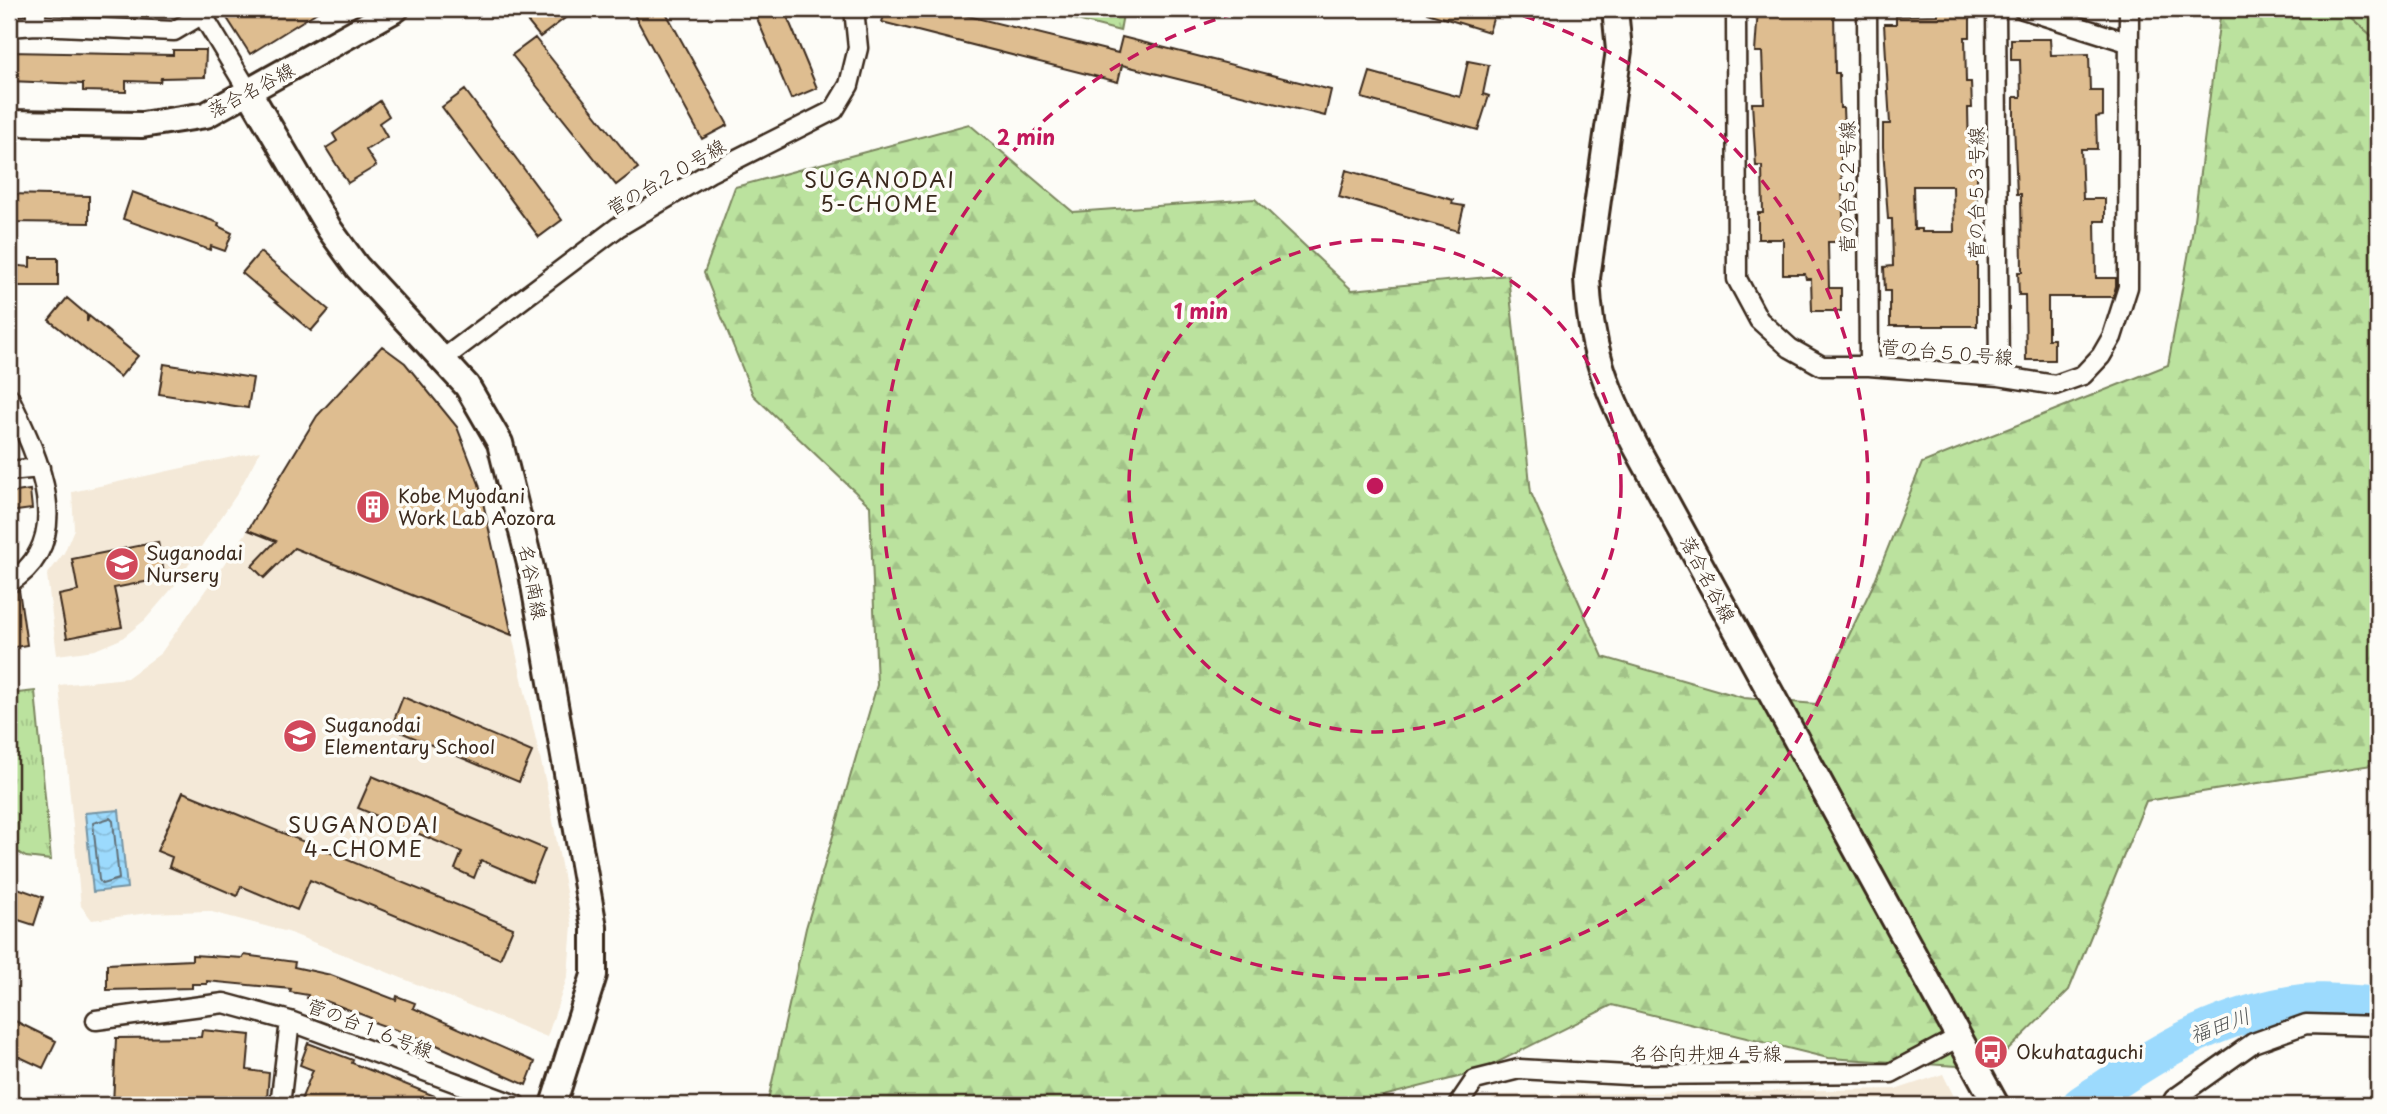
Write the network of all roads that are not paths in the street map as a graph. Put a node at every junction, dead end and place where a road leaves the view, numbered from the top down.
1 (396, 9) edge
2 (854, 9) edge
3 (1615, 9) edge
4 (1736, 9) edge
5 (1867, 9) edge
6 (1996, 9) edge
7 (2023, 9) edge
8 (2129, 9) edge
9 (204, 11) edge
10 (36, 17) edge
11 (9, 27) edge
12 (2127, 42) junction
13 (249, 92) junction
14 (9, 123) edge
15 (443, 359) junction
16 (1869, 366) junction
17 (1999, 376) junction
18 (9, 397) edge
19 (40, 468) junction
20 (9, 471) edge
21 (9, 583) edge
22 (96, 1020) dead end
23 (290, 1021) junction
24 (2378, 1026) edge
25 (1959, 1037) junction
26 (2169, 1103) edge
27 (280, 1105) edge
28 (516, 1105) edge
29 (553, 1105) edge
30 (1458, 1105) edge
31 (1996, 1105) edge

1 - 13 street, 落合名谷線
2 - 15 street, 菅の台２０号線
3 - 25 street, 落合名谷線
4 - 16 street, 菅の台５０号線
5 - 16 street, 菅の台５２号線
6 - 17 street, 菅の台５３号線
7 - 12 street
8 - 12 street, 菅の台５０号線
9 - 10 street
9 - 13 street
10 - 11 street
12 - 17 street, 菅の台５０号線
13 - 14 street, 落合名谷線
13 - 15 street, 名谷南線
15 - 29 street, 名谷南線
16 - 17 street, 菅の台５０号線
18 - 19 street
19 - 20 street
19 - 21 street
22 - 23 street
23 - 27 street, 菅の台１６号線
23 - 28 street, 菅の台１６号線
24 - 26 street
25 - 30 street, 名谷向井畑４号線
25 - 31 street, 落合名谷線

